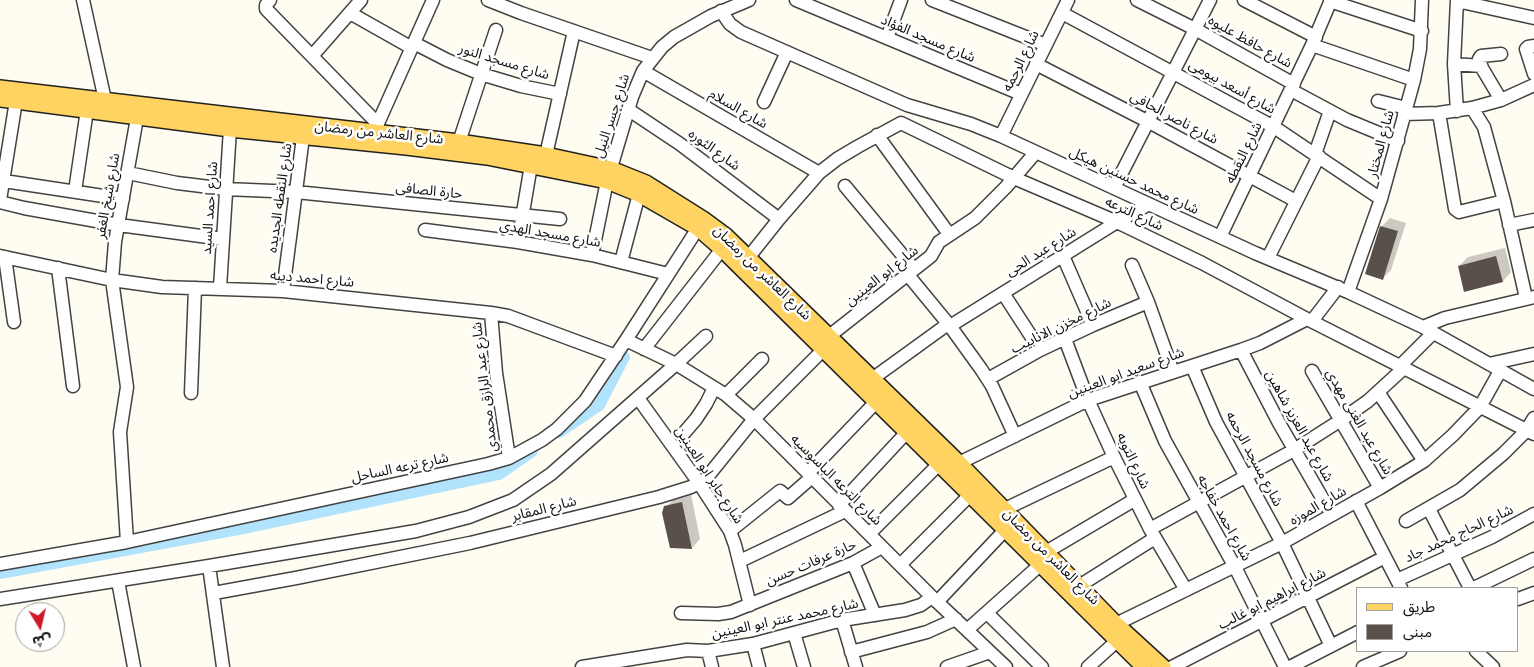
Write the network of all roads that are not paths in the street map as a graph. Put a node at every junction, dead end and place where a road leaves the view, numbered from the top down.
1 (83, 0) edge
2 (361, 0) edge
3 (433, 0) edge
4 (488, 0) edge
5 (749, 0) edge
6 (796, 0) edge
7 (901, 0) edge
8 (932, 0) edge
9 (1068, 0) edge
10 (1137, 0) edge
11 (1210, 0) edge
12 (1244, 0) edge
13 (1422, 0) edge
14 (1457, 0) edge
15 (1330, 1) edge
16 (268, 4) edge
17 (721, 11) junction
18 (350, 13) junction
19 (1062, 13) junction
20 (1534, 18) edge
21 (1195, 29) junction
22 (496, 30) dead end
23 (574, 31) junction
24 (1422, 31) junction
25 (887, 38) junction
26 (1314, 41) junction
27 (1046, 44) junction
28 (413, 45) junction
29 (1534, 46) edge
30 (787, 52) junction
31 (1501, 54) dead end
32 (312, 56) junction
33 (652, 58) junction
34 (1036, 64) junction
35 (1454, 64) junction
36 (1481, 66) junction
37 (643, 71) junction
38 (1173, 72) junction
39 (481, 74) junction
40 (1534, 74) edge
41 (1414, 80) junction
42 (1534, 85) edge
43 (1293, 87) junction
44 (0, 88) edge
45 (560, 94) junction
46 (1021, 94) junction
47 (0, 99) edge
48 (105, 100) junction
49 (1501, 100) junction
50 (16, 101) junction
51 (1378, 101) dead end
52 (764, 102) dead end
53 (1472, 108) junction
54 (87, 110) junction
55 (629, 110) junction
56 (1330, 111) junction
57 (1405, 111) junction
58 (1457, 111) junction
59 (1439, 113) junction
60 (137, 118) junction
61 (1149, 122) junction
62 (1274, 127) junction
63 (376, 128) junction
64 (230, 129) junction
65 (877, 135) junction
66 (1001, 136) junction
67 (303, 137) junction
68 (1398, 141) junction
69 (459, 142) junction
70 (1036, 152) junction
71 (546, 155) junction
72 (1317, 155) junction
73 (531, 166) junction
74 (128, 173) junction
75 (819, 173) junction
76 (609, 175) junction
77 (1250, 176) junction
78 (1014, 178) junction
79 (4, 180) junction
80 (845, 186) dead end
81 (1114, 188) junction
82 (226, 189) junction
83 (75, 192) junction
84 (296, 192) junction
85 (639, 194) junction
86 (123, 199) junction
87 (1381, 199) junction
88 (0, 201) edge
89 (1296, 201) junction
90 (1504, 201) junction
91 (1148, 204) junction
92 (522, 215) junction
93 (560, 219) dead end
94 (779, 219) junction
95 (1534, 220) edge
96 (1117, 222) junction
97 (119, 225) junction
98 (1510, 225) junction
99 (698, 228) junction
100 (425, 230) dead end
101 (949, 234) junction
102 (1220, 237) junction
103 (223, 239) junction
104 (518, 242) junction
105 (722, 248) junction
106 (592, 255) junction
107 (3, 256) edge
108 (1063, 256) junction
109 (748, 258) junction
110 (1268, 258) junction
111 (621, 262) junction
112 (1132, 265) dead end
113 (58, 268) junction
114 (911, 272) junction
115 (668, 274) junction
116 (112, 280) junction
117 (195, 288) junction
118 (220, 288) junction
119 (1343, 289) junction
120 (283, 291) junction
121 (1003, 293) junction
122 (1530, 298) edge
123 (1148, 302) junction
124 (491, 313) junction
125 (1310, 320) junction
126 (14, 322) dead end
127 (949, 325) junction
128 (1093, 325) junction
129 (1428, 330) junction
130 (706, 336) dead end
131 (1065, 338) junction
132 (626, 340) junction
133 (826, 343) junction
134 (644, 349) junction
135 (1040, 350) junction
136 (1241, 350) junction
137 (1534, 354) edge
138 (616, 356) junction
139 (762, 359) dead end
140 (676, 364) junction
141 (1192, 366) junction
142 (1402, 367) junction
143 (1495, 368) junction
144 (1312, 371) dead end
145 (1173, 372) junction
146 (988, 379) junction
147 (872, 380) junction
148 (1140, 382) junction
149 (73, 386) dead end
150 (714, 388) junction
151 (1534, 389) edge
152 (1378, 392) junction
153 (191, 393) dead end
154 (726, 395) junction
155 (638, 398) junction
156 (1088, 400) junction
157 (876, 402) junction
158 (1480, 407) junction
159 (1534, 418) edge
160 (754, 420) junction
161 (1341, 420) junction
162 (907, 432) junction
163 (684, 433) dead end
164 (1530, 433) edge
165 (1016, 436) junction
166 (1294, 450) junction
167 (1114, 457) junction
168 (508, 458) junction
169 (1424, 461) junction
170 (940, 463) junction
171 (958, 463) junction
172 (810, 475) junction
173 (1245, 476) junction
174 (700, 483) junction
175 (1380, 488) junction
176 (971, 494) junction
177 (1134, 500) junction
178 (1356, 501) junction
179 (1199, 502) junction
180 (842, 508) junction
181 (1429, 509) junction
182 (1003, 510) junction
183 (1534, 514) edge
184 (1332, 515) junction
185 (1406, 521) dead end
186 (1006, 530) junction
187 (730, 531) junction
188 (1152, 533) junction
189 (869, 534) junction
190 (127, 542) junction
191 (1282, 543) junction
192 (882, 548) junction
193 (1452, 555) junction
194 (1385, 557) junction
195 (1044, 558) junction
196 (1534, 559) edge
197 (740, 562) junction
198 (853, 563) junction
199 (0, 564) edge
200 (900, 565) junction
201 (210, 566) junction
202 (1235, 566) junction
203 (118, 581) junction
204 (1399, 584) edge
205 (1079, 586) junction
206 (1469, 587) edge
207 (1476, 587) edge
208 (1186, 590) junction
209 (214, 593) junction
210 (1308, 597) junction
211 (935, 599) junction
212 (0, 600) edge
213 (750, 605) junction
214 (987, 612) junction
215 (680, 613) dead end
216 (875, 615) junction
217 (842, 620) junction
218 (956, 620) junction
219 (1262, 621) junction
220 (1116, 624) junction
221 (967, 630) junction
222 (794, 633) junction
223 (1356, 633) edge
224 (1118, 640) junction
225 (753, 644) junction
226 (1331, 646) junction
227 (708, 651) junction
228 (851, 652) junction
229 (990, 652) junction
230 (1398, 652) edge
231 (1477, 652) edge
232 (663, 654) junction
233 (629, 663) edge
234 (134, 667) edge
235 (223, 667) edge
236 (587, 667) edge
237 (666, 667) edge
238 (712, 667) edge
239 (759, 667) edge
240 (804, 667) edge
241 (856, 667) edge
242 (947, 667) edge
243 (1006, 667) edge
244 (1042, 667) edge
245 (1088, 667) edge
246 (1144, 667) edge
247 (1163, 667) edge
248 (1172, 667) edge
249 (1284, 667) edge
250 (1290, 667) edge
251 (1363, 667) edge
252 (1493, 667) edge

1 - 48 street
2 - 18 street
3 - 28 street
4 - 23 street
5 - 17 street, شارع جسر النيل
6 - 25 street, شارع مسجد الفؤاد
7 - 25 street
8 - 27 street
9 - 19 street, شارع الرحمه
10 - 21 street, شارع حافظ عليوه
11 - 21 street
12 - 26 street
13 - 24 street, شارع المختار
14 - 20 street
14 - 35 street
15 - 24 street
15 - 26 street, شارع النقطه
16 - 32 street
17 - 30 street, شارع محمد حسنين هيكل
17 - 33 street, شارع جسر النيل
18 - 28 street, شارع مسجد النور
18 - 32 street
19 - 27 street, شارع الرحمه
19 - 38 street, شارع أسعد بيومى
21 - 38 street
21 - 43 street, شارع حافظ عليوه
22 - 39 street
23 - 33 street
23 - 45 street
24 - 41 street, شارع المختار
25 - 46 street, شارع مسجد الفؤاد
26 - 41 street
26 - 43 street, شارع النقطه
27 - 34 street, شارع الرحمه
28 - 39 street, شارع مسجد النور
28 - 63 street
29 - 40 street
30 - 52 street
30 - 66 street, شارع محمد حسنين هيكل
31 - 36 street
32 - 63 street
33 - 37 street, شارع جسر النيل
34 - 46 street, شارع الرحمه
34 - 61 street, شارع ناصر الحافي
35 - 36 street
35 - 58 street
36 - 49 street
37 - 55 street, شارع جسر النيل
37 - 75 street, شارع السلام
38 - 61 street
38 - 62 street, شارع أسعد بيومى
39 - 45 street, شارع مسجد النور
39 - 69 street
41 - 57 street, شارع المختار
42 - 49 street
43 - 56 street, شارع حافظ عليوه
43 - 62 street, شارع النقطه
44 - 48 main road, شارع العاشر من رمضان
45 - 71 street
46 - 66 street, شارع الرحمه
47 - 50 main road, شارع العاشر من رمضان
48 - 63 main road, شارع العاشر من رمضان
49 - 53 street
50 - 54 main road, شارع العاشر من رمضان
50 - 79 street
51 - 57 street
53 - 58 street
53 - 90 street
54 - 60 main road, شارع العاشر من رمضان
54 - 83 street
55 - 76 street, شارع جسر النيل
55 - 94 street, شارع الثوره
56 - 68 street, شارع حافظ عليوه
56 - 72 street
57 - 59 street
57 - 68 street, شارع المختار
58 - 59 street
59 - 90 street
60 - 64 main road, شارع العاشر من رمضان
60 - 74 street, شارع شيخ الغفر
61 - 77 street, شارع ناصر الحافي
61 - 81 street
62 - 72 street, شارع أسعد بيومى
62 - 77 street, شارع النقطه
63 - 69 main road, شارع العاشر من رمضان
64 - 67 main road, شارع العاشر من رمضان
64 - 82 street, شارع احمد السيد
65 - 75 street, شارع الترعه
65 - 78 street, شارع الترعه
65 - 101 street
66 - 70 street, شارع محمد حسنين هيكل
67 - 73 main road, شارع العاشر من رمضان
67 - 84 street, شارع النقطه الجديده
68 - 87 street, شارع المختار
69 - 71 main road, شارع العاشر من رمضان
70 - 78 street, شارع ابو العينين
70 - 81 street, شارع محمد حسنين هيكل
71 - 76 main road, شارع العاشر من رمضان
72 - 87 street, شارع أسعد بيومى
72 - 89 street
73 - 76 main road, شارع العاشر من رمضان
73 - 92 street
74 - 82 street, حارة الصافى
74 - 86 street, شارع شيخ الغفر
75 - 94 street, شارع الترعه
76 - 85 main road, شارع العاشر من رمضان
76 - 106 street, شارع جسر النيل
76 - 109 main road, شارع العاشر من رمضان
77 - 89 street, شارع ناصر الحافي
77 - 102 street, شارع النقطه
78 - 96 street, شارع الترعه
78 - 101 street, شارع ابو العينين
79 - 83 street
79 - 88 street
80 - 114 street
81 - 91 street, شارع محمد حسنين هيكل
82 - 84 street, حارة الصافى
82 - 103 street, شارع احمد السيد
83 - 86 street
84 - 92 street, حارة الصافى
84 - 120 street, شارع النقطه الجديده
85 - 99 main road, شارع العاشر من رمضان
85 - 111 street
86 - 97 street, شارع شيخ الغفر
87 - 119 street, شارع المختار
88 - 97 street
89 - 110 street
90 - 98 street
91 - 96 street, شارع عبد الحى
91 - 102 street, شارع محمد حسنين هيكل
92 - 93 street, حارة الصافى
92 - 104 street
94 - 109 street, شارع الترعه
95 - 98 street
96 - 108 street, شارع عبد الحى
96 - 125 street, شارع الترعه
97 - 103 street
97 - 116 street, شارع شيخ الغفر
98 - 122 street
99 - 105 main road, شارع العاشر من رمضان
99 - 115 street, شارع ترعه الساحل
100 - 104 street, شارع مسجد الهدي
101 - 114 street, شارع ابو العينين
102 - 110 street, شارع محمد حسنين هيكل
103 - 118 street, شارع احمد السيد
104 - 106 street, شارع مسجد الهدي
105 - 133 main road, شارع العاشر من رمضان
105 - 134 street
106 - 111 street, شارع مسجد الهدي
107 - 113 street, شارع احمد ديبه
107 - 126 street
108 - 121 street, شارع عبد الحى
108 - 128 street
109 - 133 main road, شارع العاشر من رمضان
110 - 119 street, شارع محمد حسنين هيكل
111 - 115 street, شارع مسجد الهدي
112 - 123 street
113 - 116 street, شارع احمد ديبه
113 - 149 street
114 - 127 street
114 - 133 street, شارع ابو العينين
115 - 132 street, شارع ترعه الساحل
116 - 117 street, شارع احمد ديبه
116 - 190 street, شارع شيخ الغفر
117 - 118 street, شارع احمد ديبه
117 - 153 street
118 - 120 street, شارع احمد ديبه
119 - 125 street, شارع المختار
119 - 129 street, شارع محمد حسنين هيكل
120 - 124 street, شارع احمد ديبه
121 - 127 street, شارع عبد الحى
121 - 135 street
122 - 129 street
123 - 128 street, شارع مخزن الانابيب
123 - 145 street
124 - 138 street, شارع احمد ديبه
124 - 168 street, شارع عبد الرازق محمدي
125 - 136 street, شارع سعيد ابو العينين
125 - 142 street, شارع الترعه
127 - 146 street
127 - 147 street, شارع عبد الحى
128 - 131 street, شارع مخزن الانابيب
129 - 142 street
129 - 143 street, شارع محمد حسنين هيكل
130 - 140 street
131 - 135 street, شارع مخزن الانابيب
131 - 156 street, شارع التوبه
132 - 134 street, شارع الترعه الباسوسيه
132 - 138 street, شارع ترعه الساحل
133 - 147 main road, شارع العاشر من رمضان
133 - 157 main road, شارع العاشر من رمضان
133 - 160 street, شارع المقابر
134 - 140 street, شارع الترعه الباسوسيه
135 - 146 street, شارع مخزن الانابيب
136 - 141 street, شارع سعيد ابو العينين
136 - 166 street, شارع عبد العزيز شاهين
137 - 143 street
138 - 168 street, شارع ترعه الساحل
139 - 154 street
140 - 150 street, شارع الترعه الباسوسيه
140 - 155 street
141 - 145 street, شارع سعيد ابو العينين
141 - 173 street, شارع مسجد الرحمه
142 - 152 street
142 - 158 street, شارع الترعه
143 - 151 street, شارع محمد حسنين هيكل
143 - 158 street, شارع الموزه
144 - 161 street, شارع عبد الغنى مهدي
145 - 148 street, شارع سعيد ابو العينين
146 - 165 street
147 - 171 main road, شارع العاشر من رمضان
148 - 156 street, شارع سعيد ابو العينين
148 - 179 street, شارع احمد خفاجه
150 - 154 street, شارع الترعه الباسوسيه
150 - 163 street
152 - 161 street
152 - 169 street
154 - 160 street, شارع الترعه الباسوسيه
155 - 174 street, شارع جابر ابو العينين
155 - 201 street
156 - 165 street, شارع سعيد ابو العينين
156 - 167 street, شارع التوبه
157 - 162 main road, شارع العاشر من رمضان
157 - 172 street
158 - 164 street, شارع الترعه
158 - 169 street, شارع الموزه
159 - 164 street
160 - 172 street, شارع الترعه الباسوسيه
160 - 174 street, شارع المقابر
161 - 166 street
161 - 175 street, شارع عبد الغنى مهدي
162 - 170 main road, شارع العاشر من رمضان
162 - 180 street
164 - 181 street
165 - 171 street, شارع سعيد ابو العينين
166 - 173 street
166 - 184 street, شارع عبد العزيز شاهين
167 - 177 street, شارع التوبه
167 - 182 street
168 - 190 street, شارع ترعه الساحل
169 - 175 street, شارع الموزه
170 - 176 main road, شارع العاشر من رمضان
170 - 189 street
171 - 182 main road, شارع العاشر من رمضان
172 - 180 street, شارع الترعه الباسوسيه
172 - 187 street
173 - 179 street
173 - 191 street, شارع مسجد الرحمه
174 - 187 street, شارع جابر ابو العينين
174 - 209 street, شارع المقابر
175 - 178 street, شارع الموزه
176 - 186 main road, شارع العاشر من رمضان
176 - 200 street
177 - 188 street, شارع التوبه
177 - 195 street
178 - 184 street, شارع الموزه
178 - 194 street
179 - 188 street
179 - 202 street, شارع احمد خفاجه
180 - 189 street, شارع الترعه الباسوسيه
180 - 197 street
181 - 185 street
181 - 193 street
182 - 195 main road, شارع العاشر من رمضان
183 - 193 street, شارع الحاج محمد جاد
184 - 191 street, شارع الموزه
186 - 195 main road, شارع العاشر من رمضان
186 - 211 street, شارع محمد عنتر ابو العينين
187 - 197 street, شارع جابر ابو العينين
188 - 205 street
188 - 208 street, شارع التوبه
189 - 192 street, شارع الترعه الباسوسيه
190 - 199 street, شارع ترعه الساحل
191 - 202 street, شارع الموزه
191 - 210 street, شارع مسجد الرحمه
192 - 198 street, حارة عرفات حسن
192 - 200 street, شارع الترعه الباسوسيه
193 - 204 street, شارع الحاج محمد جاد
193 - 206 street
194 - 204 street
194 - 210 street, شارع ابراهيم ابو غالب
195 - 205 main road, شارع العاشر من رمضان
195 - 214 street
195 - 224 main road, شارع العاشر من رمضان
196 - 207 street
197 - 213 street, شارع جابر ابو العينين
198 - 213 street, حارة عرفات حسن
198 - 216 street
200 - 211 street, شارع الترعه الباسوسيه
201 - 203 street
201 - 209 street
202 - 208 street, شارع الموزه
202 - 219 street, شارع احمد خفاجه
203 - 212 street
203 - 234 street
205 - 220 main road, شارع العاشر من رمضان
208 - 220 street, شارع الموزه
209 - 235 street
210 - 219 street, شارع ابراهيم ابو غالب
210 - 226 street, شارع مسجد الرحمه
211 - 216 street, شارع محمد عنتر ابو العينين
211 - 218 street, شارع الترعه الباسوسيه
213 - 215 street, حارة عرفات حسن
214 - 221 street
214 - 244 street
216 - 217 street, شارع محمد عنتر ابو العينين
217 - 222 street, شارع محمد عنتر ابو العينين
217 - 228 street
218 - 221 street, شارع الترعه الباسوسيه
218 - 228 street
219 - 248 street, شارع ابراهيم ابو غالب
219 - 249 street, شارع احمد خفاجه
220 - 247 main road, شارع العاشر من رمضان
221 - 229 street, شارع الترعه الباسوسيه
222 - 225 street, شارع محمد عنتر ابو العينين
222 - 240 street
223 - 226 street
224 - 245 street
224 - 246 main road, شارع العاشر من رمضان
225 - 227 street, شارع محمد عنتر ابو العينين
225 - 239 street
226 - 250 street
227 - 232 street, شارع محمد عنتر ابو العينين
227 - 238 street
228 - 241 street
229 - 242 street
229 - 243 street, شارع الترعه الباسوسيه
230 - 251 street
231 - 252 street
232 - 233 street, شارع محمد عنتر ابو العينين
232 - 237 street
233 - 236 street, شارع محمد عنتر ابو العينين

